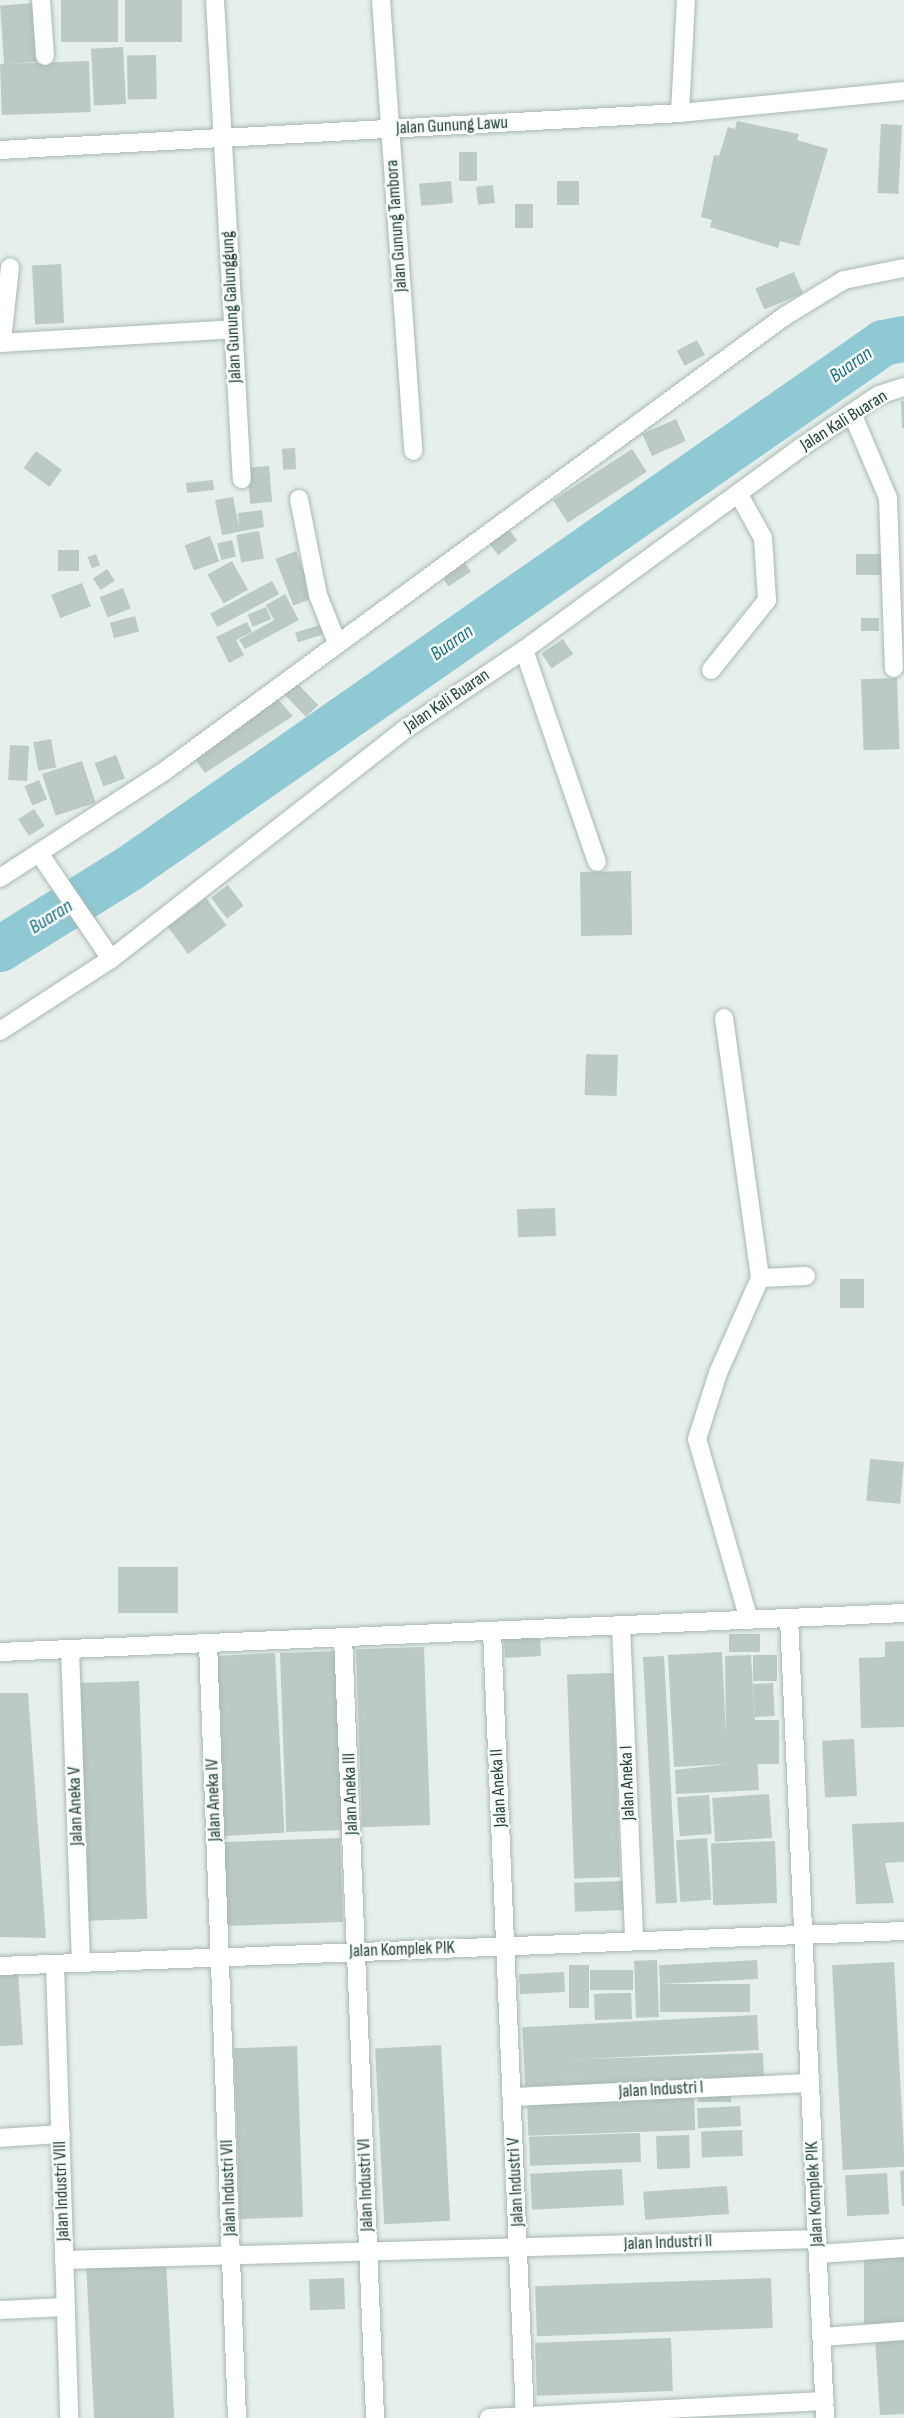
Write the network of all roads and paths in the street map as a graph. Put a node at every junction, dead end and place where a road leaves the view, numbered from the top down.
1 (41, 0) edge
2 (214, 0) edge
3 (381, 0) edge
4 (686, 0) edge
5 (45, 56) dead end
6 (904, 91) edge
7 (680, 112) junction
8 (390, 129) junction
9 (221, 135) junction
10 (0, 150) edge
11 (10, 267) dead end
12 (904, 268) edge
13 (233, 329) junction
14 (1, 341) edge
15 (904, 387) edge
16 (852, 413) junction
17 (413, 451) dead end
18 (242, 479) dead end
19 (738, 493) junction
20 (299, 499) dead end
21 (337, 643) junction
22 (524, 650) junction
23 (894, 668) dead end
24 (711, 669) dead end
25 (43, 858) junction
26 (597, 862) dead end
27 (0, 878) edge
28 (106, 951) junction
29 (724, 1018) dead end
30 (0, 1031) edge
31 (806, 1276) dead end
32 (760, 1278) junction
33 (904, 1613) edge
34 (789, 1618) junction
35 (749, 1620) junction
36 (621, 1625) junction
37 (492, 1631) junction
38 (343, 1637) junction
39 (208, 1643) junction
40 (70, 1649) junction
41 (0, 1652) edge
42 (904, 1931) edge
43 (804, 1935) junction
44 (634, 1941) junction
45 (507, 1946) junction
46 (357, 1952) junction
47 (220, 1957) junction
48 (81, 1963) junction
49 (56, 1964) junction
50 (0, 1966) edge
51 (810, 2083) junction
52 (513, 2097) junction
53 (61, 2134) junction
54 (0, 2138) edge
55 (818, 2246) junction
56 (519, 2247) junction
57 (904, 2247) edge
58 (368, 2251) junction
59 (231, 2255) junction
60 (64, 2260) junction
61 (66, 2307) junction
62 (0, 2310) edge
63 (904, 2331) edge
64 (822, 2337) junction
65 (825, 2410) edge
66 (525, 2417) edge
67 (69, 2418) edge
68 (237, 2418) edge
69 (375, 2418) edge
70 (489, 2418) edge

1 - 5 street
2 - 9 street, Jalan Gunung Galunggung
3 - 8 street, Jalan Gunung Tambora
4 - 7 street
6 - 7 street, Jalan Gunung Lawu
7 - 8 street, Jalan Gunung Lawu
8 - 9 street, Jalan Gunung Lawu
8 - 17 street, Jalan Gunung Tambora
9 - 10 street, Jalan Gunung Lawu
9 - 13 street, Jalan Gunung Galunggung
11 - 14 street
12 - 21 street
13 - 14 street
13 - 18 street, Jalan Gunung Galunggung
15 - 16 street, Jalan Kali Buaran
16 - 19 street, Jalan Kali Buaran
16 - 23 street
19 - 22 street, Jalan Kali Buaran
19 - 24 street
20 - 21 street
21 - 25 street
22 - 26 street
22 - 28 street, Jalan Kali Buaran
25 - 27 street
25 - 28 street
28 - 30 street, Jalan Kali Buaran
29 - 32 street
31 - 32 street
32 - 35 street
33 - 34 street
34 - 35 street
34 - 43 street, Jalan Komplek PIK
35 - 36 street
36 - 37 street
36 - 44 street, Jalan Aneka I
37 - 38 street
37 - 45 street, Jalan Aneka II
38 - 39 street
38 - 46 street, Jalan Aneka III
39 - 40 street
39 - 47 street, Jalan Aneka IV
40 - 41 street
40 - 48 street, Jalan Aneka V
42 - 43 street
43 - 44 street, Jalan Komplek PIK
43 - 51 street, Jalan Komplek PIK
44 - 45 street, Jalan Komplek PIK
45 - 46 street, Jalan Komplek PIK
45 - 52 street, Jalan Industri V
46 - 47 street, Jalan Komplek PIK
46 - 58 street, Jalan Industri VI
47 - 48 street, Jalan Komplek PIK
47 - 59 street, Jalan Industri VII
48 - 49 street, Jalan Komplek PIK
49 - 50 street, Jalan Komplek PIK
49 - 53 street, Jalan Industri VIII
51 - 52 street, Jalan Industri I
51 - 55 street, Jalan Komplek PIK
52 - 56 street, Jalan Industri V
53 - 54 street
53 - 60 street, Jalan Industri VIII
55 - 56 street, Jalan Industri II
55 - 57 street, Jalan Industri II
55 - 64 street, Jalan Komplek PIK
56 - 58 street
56 - 66 street, Jalan Industri V
58 - 59 street
58 - 69 street, Jalan Industri VI
59 - 60 street
59 - 68 street, Jalan Industri VII
60 - 61 street, Jalan Industri VIII
61 - 62 street
61 - 67 street, Jalan Industri VIII
63 - 64 street
64 - 65 street, Jalan Komplek PIK
65 - 66 street
66 - 70 street

